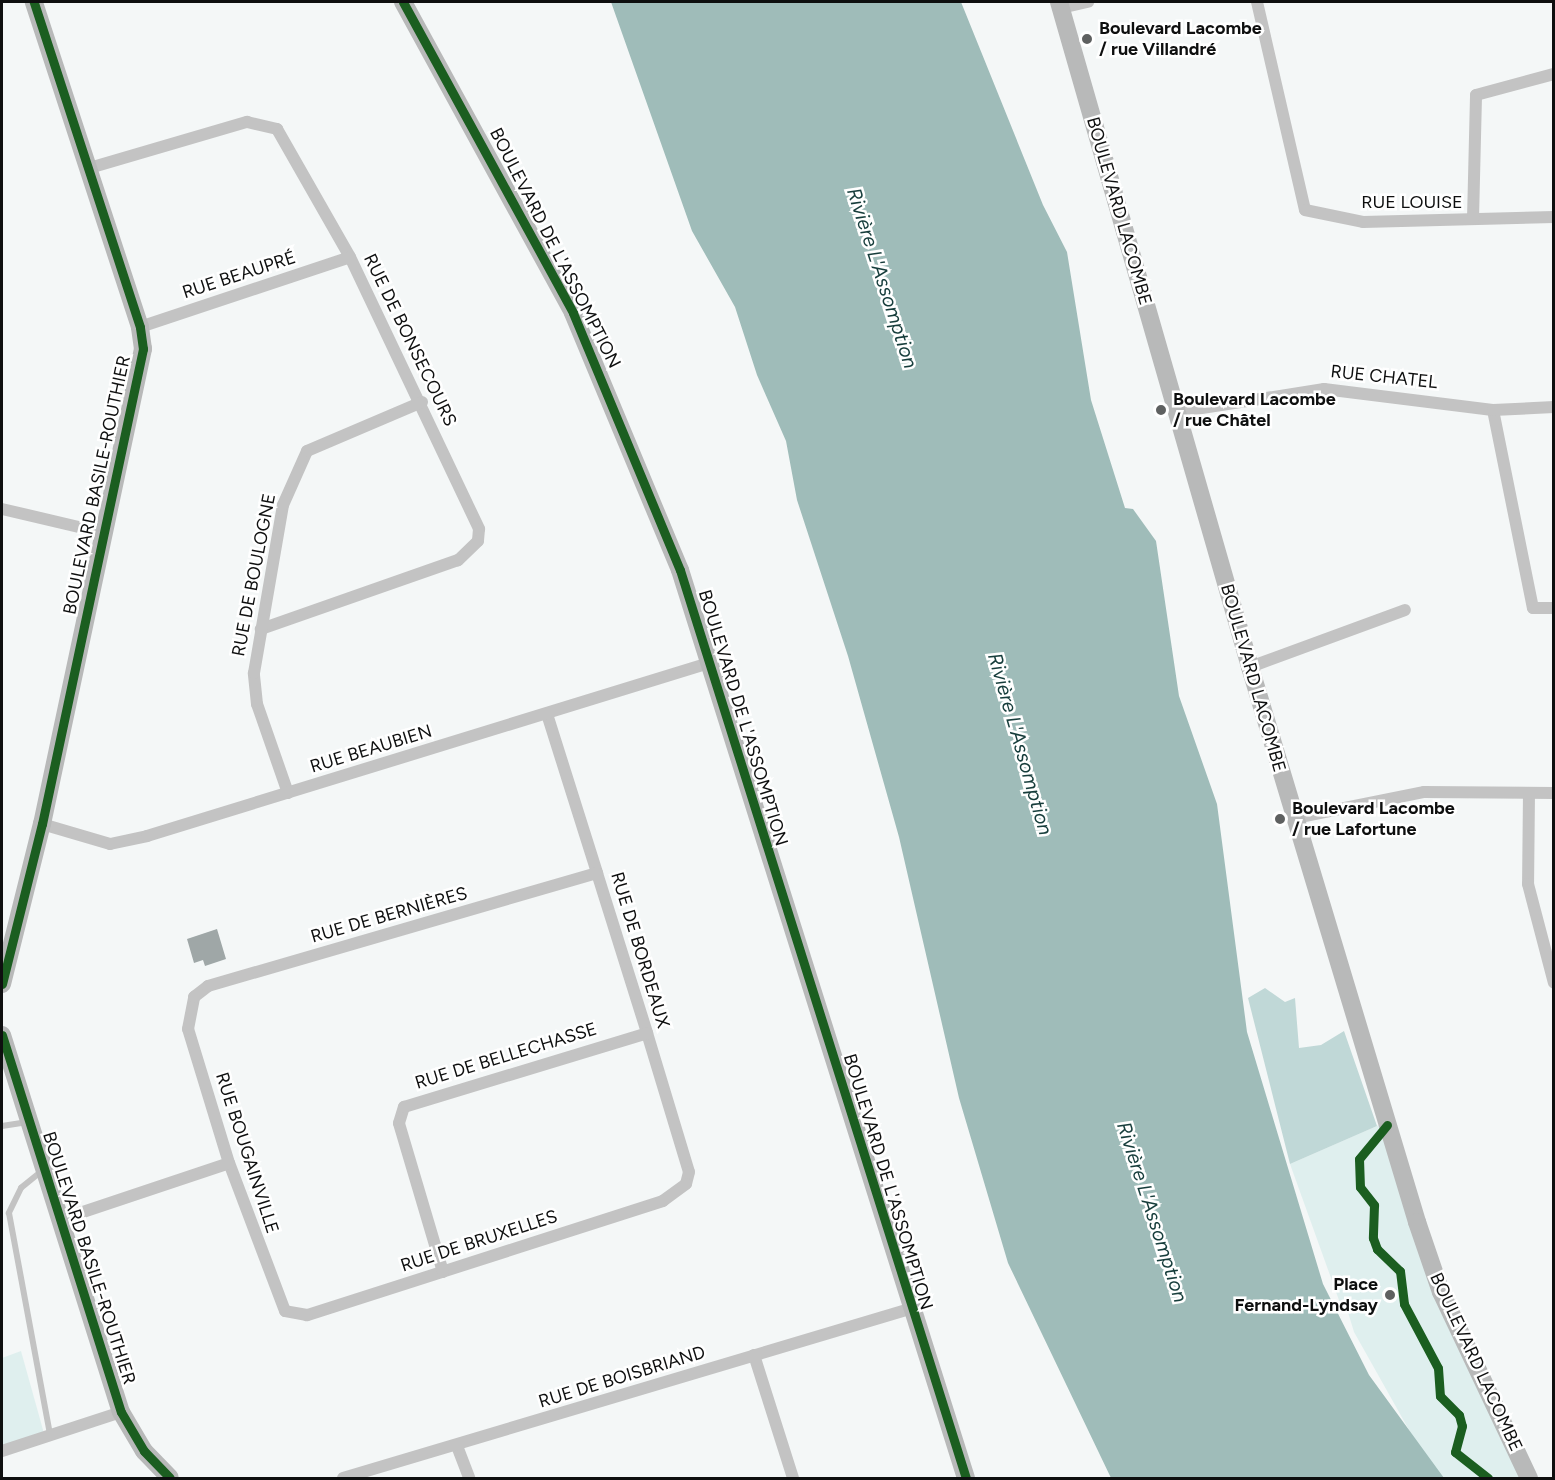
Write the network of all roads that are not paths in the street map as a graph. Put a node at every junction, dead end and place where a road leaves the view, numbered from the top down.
1 (34, 2) edge
2 (404, 2) edge
3 (1088, 2) edge
4 (1257, 2) edge
5 (1060, 5) edge
6 (1554, 75) edge
7 (86, 169) junction
8 (1554, 217) edge
9 (1473, 219) junction
10 (350, 257) junction
11 (140, 327) junction
12 (422, 402) junction
13 (1554, 407) edge
14 (1493, 410) junction
15 (1176, 412) junction
16 (2, 509) edge
17 (104, 533) junction
18 (1554, 608) edge
19 (1405, 610) dead end
20 (261, 628) junction
21 (709, 663) junction
22 (1250, 667) junction
23 (547, 714) junction
24 (1529, 793) junction
25 (1554, 793) edge
26 (288, 794) junction
27 (1295, 818) junction
28 (42, 824) junction
29 (597, 873) junction
30 (1554, 983) edge
31 (2, 984) edge
32 (194, 997) joint
33 (647, 1033) junction
34 (2, 1035) edge
35 (28, 1122) junction
36 (2, 1126) edge
37 (229, 1164) junction
38 (43, 1170) junction
39 (676, 1194) joint
40 (59, 1220) junction
41 (443, 1272) junction
42 (910, 1309) junction
43 (291, 1314) joint
44 (754, 1355) junction
45 (121, 1412) junction
46 (50, 1435) junction
47 (457, 1446) junction
48 (2, 1451) edge
49 (170, 1479) edge
50 (343, 1479) edge
51 (469, 1479) edge
52 (793, 1479) edge
53 (966, 1479) edge
54 (1529, 1479) edge

1 - 7 street, BOULEVARD BASILE-ROUTHIER
2 - 21 street, BOULEVARD DE L'ASSOMPTION
3 - 5 street
4 - 9 street, RUE LOUISE
5 - 15 street, BOULEVARD LACOMBE
6 - 9 street
7 - 10 street, RUE DE BONSECOURS
7 - 11 street, BOULEVARD BASILE-ROUTHIER
8 - 9 street, RUE LOUISE
10 - 11 street, RUE BEAUPRÉ
10 - 12 street, RUE DE BONSECOURS
11 - 17 street, BOULEVARD BASILE-ROUTHIER
12 - 20 street, RUE DE BOULOGNE
12 - 20 street, RUE DE BONSECOURS
13 - 14 street, RUE CHATEL
14 - 15 street, RUE CHATEL
14 - 18 street
15 - 22 street, BOULEVARD LACOMBE
16 - 17 street
17 - 28 street, BOULEVARD BASILE-ROUTHIER
19 - 22 street
20 - 26 street, RUE DE BOULOGNE
21 - 23 street, RUE BEAUBIEN
21 - 42 street, BOULEVARD DE L'ASSOMPTION
22 - 27 street, BOULEVARD LACOMBE
23 - 26 street, RUE BEAUBIEN
23 - 29 street, RUE DE BORDEAUX
24 - 25 street
24 - 27 street
24 - 30 street
26 - 28 street, RUE BEAUBIEN
27 - 54 street, BOULEVARD LACOMBE
28 - 31 street, BOULEVARD BASILE-ROUTHIER
29 - 32 street, RUE DE BERNIÈRES
29 - 33 street, RUE DE BORDEAUX
32 - 37 street, RUE BOUGAINVILLE
33 - 39 street, RUE DE BORDEAUX
33 - 41 street, RUE DE BELLECHASSE
34 - 35 street, BOULEVARD BASILE-ROUTHIER
35 - 36 lane
35 - 38 street, BOULEVARD BASILE-ROUTHIER
37 - 40 street
37 - 43 street, RUE BOUGAINVILLE
38 - 40 street, BOULEVARD BASILE-ROUTHIER
38 - 46 lane
39 - 41 street, RUE DE BRUXELLES
40 - 45 street, BOULEVARD BASILE-ROUTHIER
41 - 43 street, RUE DE BRUXELLES
42 - 44 street, RUE DE BOISBRIAND
42 - 53 street, BOULEVARD DE L'ASSOMPTION
44 - 47 street, RUE DE BOISBRIAND
44 - 52 street
45 - 46 street
45 - 49 street, BOULEVARD BASILE-ROUTHIER
46 - 48 street
47 - 50 street, RUE DE BOISBRIAND
47 - 51 street

